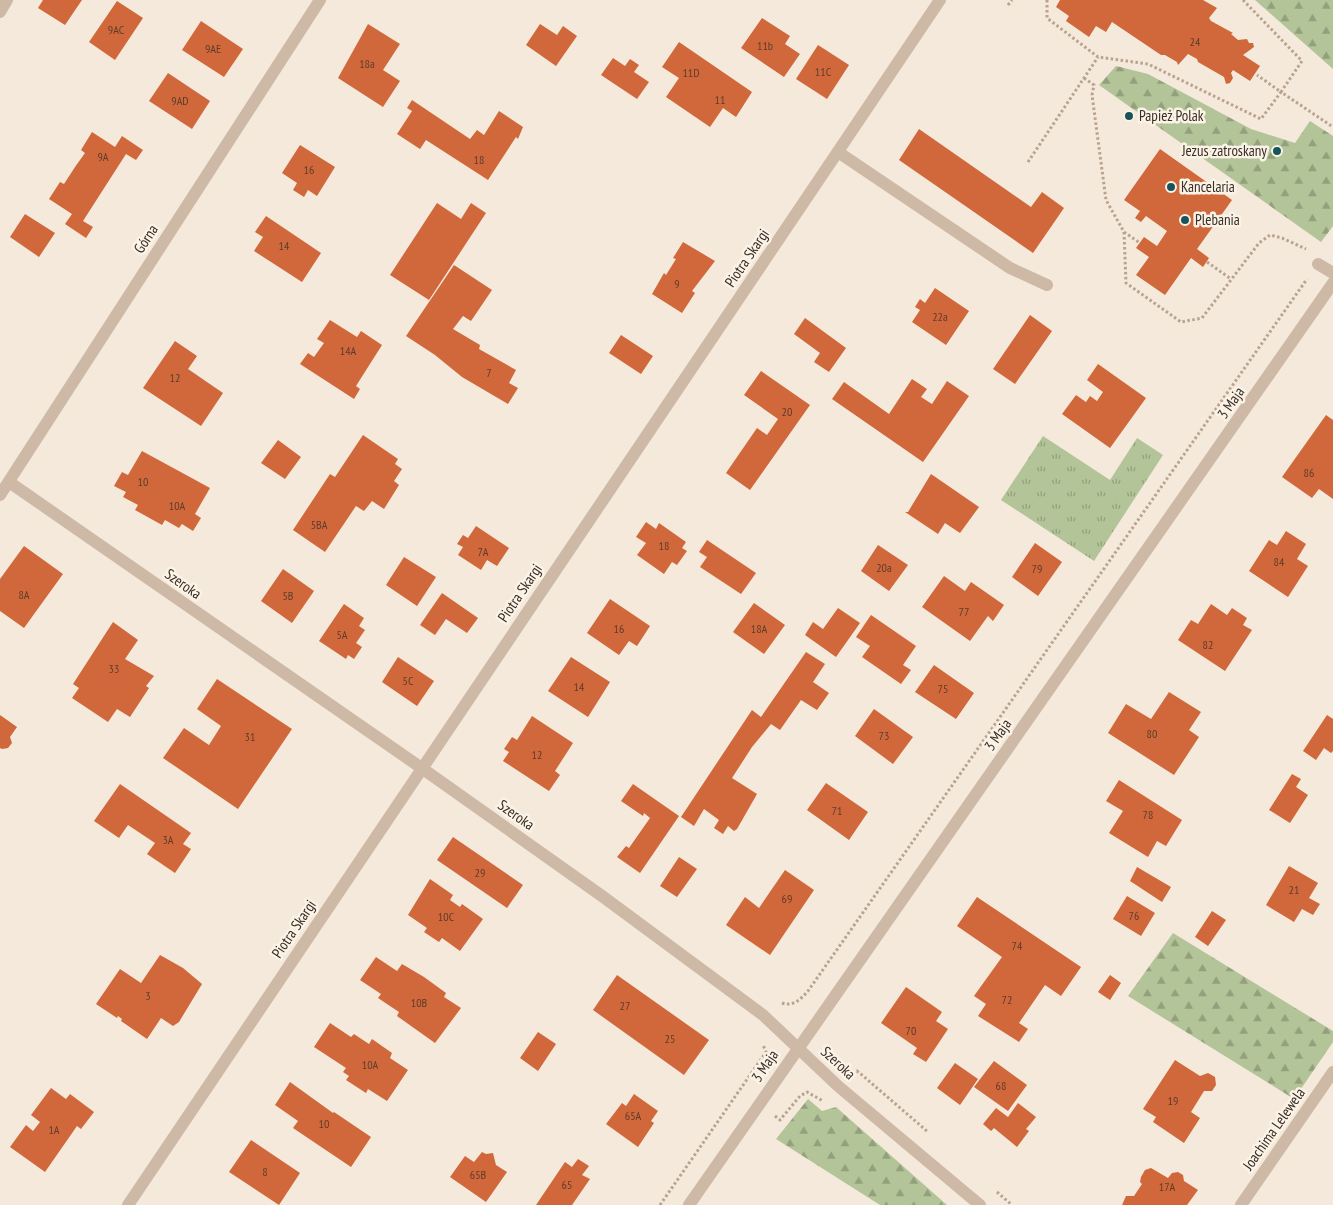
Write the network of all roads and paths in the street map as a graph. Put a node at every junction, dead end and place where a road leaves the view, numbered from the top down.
1 (7, 0) edge
2 (320, 0) edge
3 (940, 0) edge
4 (1012, 0) edge
5 (1048, 0) edge
6 (1243, 0) edge
7 (1008, 5) dead end
8 (0, 12) edge
9 (1098, 57) junction
10 (1257, 76) dead end
11 (1084, 78) junction
12 (1280, 92) junction
13 (1333, 127) edge
14 (838, 152) junction
15 (1028, 162) dead end
16 (1124, 232) junction
17 (1140, 243) dead end
18 (1207, 262) dead end
19 (1318, 264) junction
20 (1333, 273) edge
21 (1231, 280) junction
22 (1333, 283) edge
23 (1047, 285) dead end
24 (9, 482) junction
25 (0, 495) edge
26 (423, 769) junction
27 (808, 992) dead end
28 (762, 1044) dead end
29 (798, 1048) junction
30 (1333, 1072) edge
31 (852, 1073) dead end
32 (838, 1086) junction
33 (740, 1090) junction
34 (759, 1104) junction
35 (128, 1205) edge
36 (660, 1205) edge
37 (689, 1205) edge
38 (980, 1205) edge
39 (1241, 1205) edge

1 - 8 street
2 - 24 street, Górna
3 - 14 street, Piotra Skargi
4 - 7 path
5 - 9 path
6 - 12 path
9 - 11 path
9 - 12 path
10 - 12 path
11 - 15 path
11 - 16 path
12 - 13 path
14 - 23 street
14 - 26 street, Piotra Skargi
16 - 17 path
16 - 21 path
18 - 21 path
19 - 20 street
19 - 21 path
19 - 27 path
22 - 29 street, 3 Maja
24 - 25 street, Górna
24 - 26 street, Szeroka
26 - 29 street, Szeroka
26 - 35 street, Piotra Skargi
28 - 33 path
29 - 32 street, Szeroka
29 - 34 street, 3 Maja
30 - 39 street, Joachima Lelewela
31 - 32 path
32 - 34 path
32 - 38 street, Szeroka
33 - 34 path
33 - 36 path
34 - 37 street, 3 Maja

